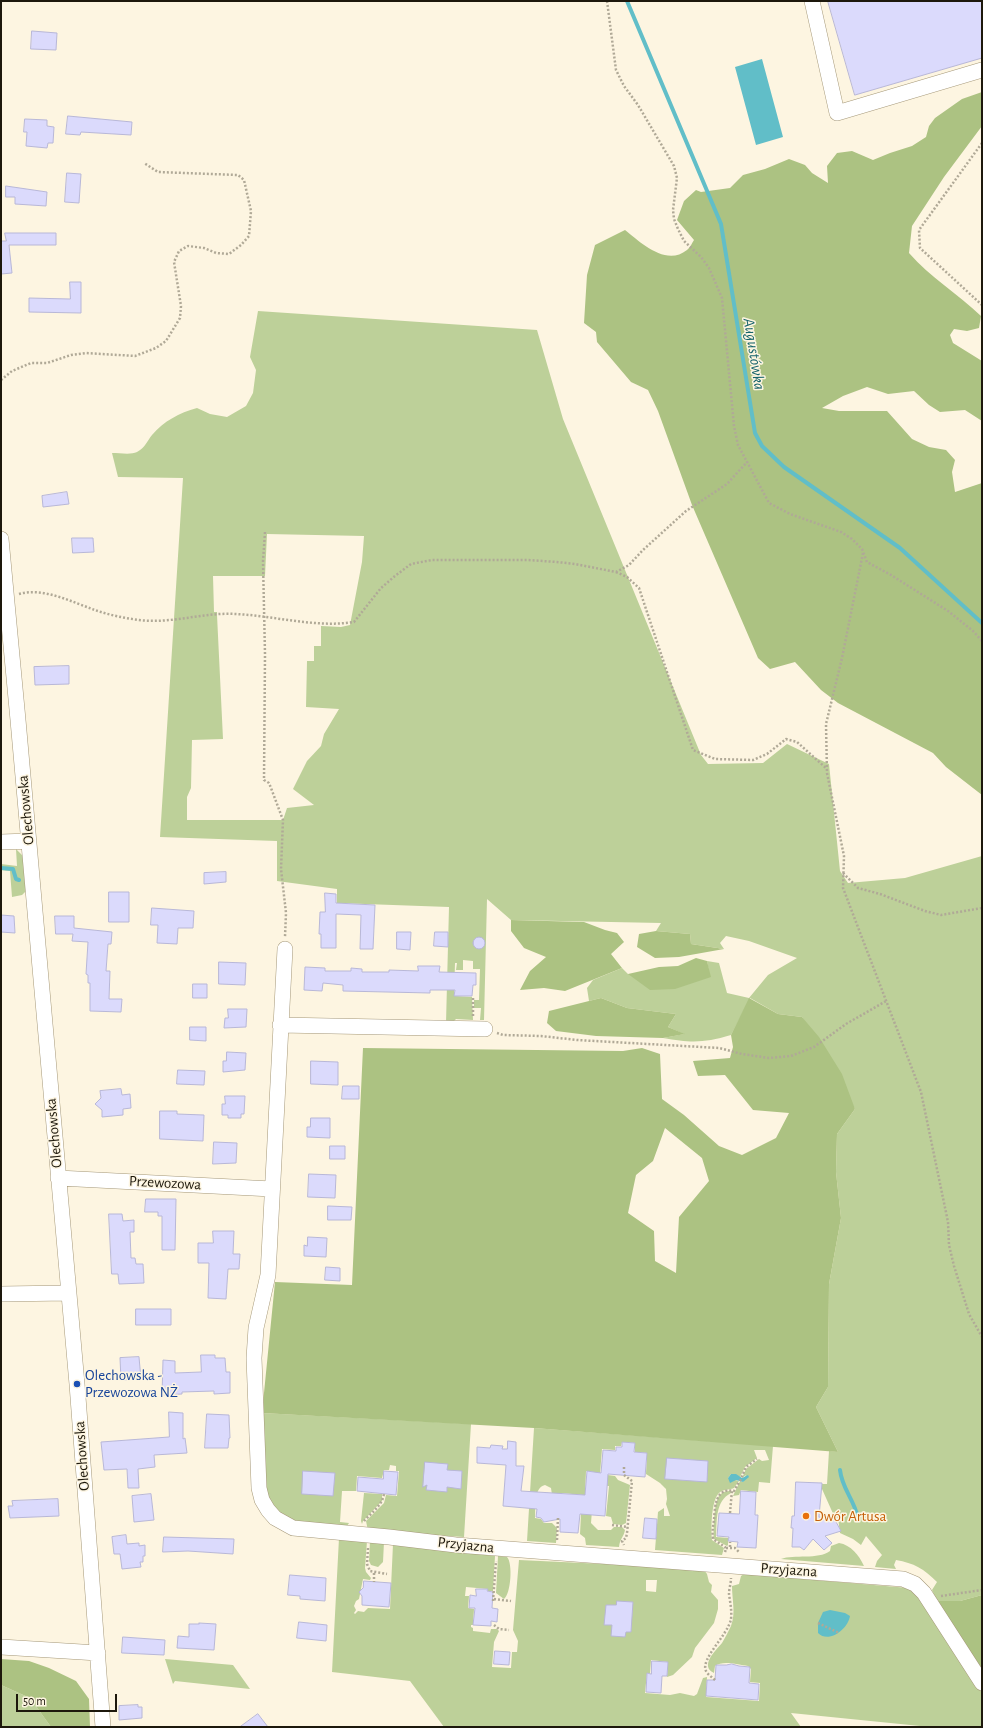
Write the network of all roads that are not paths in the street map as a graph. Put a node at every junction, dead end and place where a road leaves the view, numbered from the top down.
1 (812, 1) edge
2 (982, 70) edge
3 (1, 539) edge
4 (2, 557) edge
5 (6, 640) edge
6 (29, 841) junction
7 (1, 842) edge
8 (285, 949) road end
9 (280, 1025) junction
10 (479, 1029) road end
11 (58, 1178) junction
12 (272, 1189) junction
13 (68, 1293) junction
14 (1, 1294) edge
15 (1, 1647) edge
16 (98, 1653) junction
17 (982, 1683) edge
18 (103, 1727) edge

1 - 2 street
3 - 4 street, Olechowska
4 - 5 street, Olechowska
5 - 6 street, Olechowska
6 - 7 street
6 - 11 street, Olechowska
8 - 9 street
9 - 10 street
9 - 12 street
11 - 12 street, Przewozowa
11 - 13 street, Olechowska
12 - 17 street, Przyjazna
13 - 14 street
13 - 16 street, Olechowska
15 - 16 street
16 - 18 street, Olechowska

